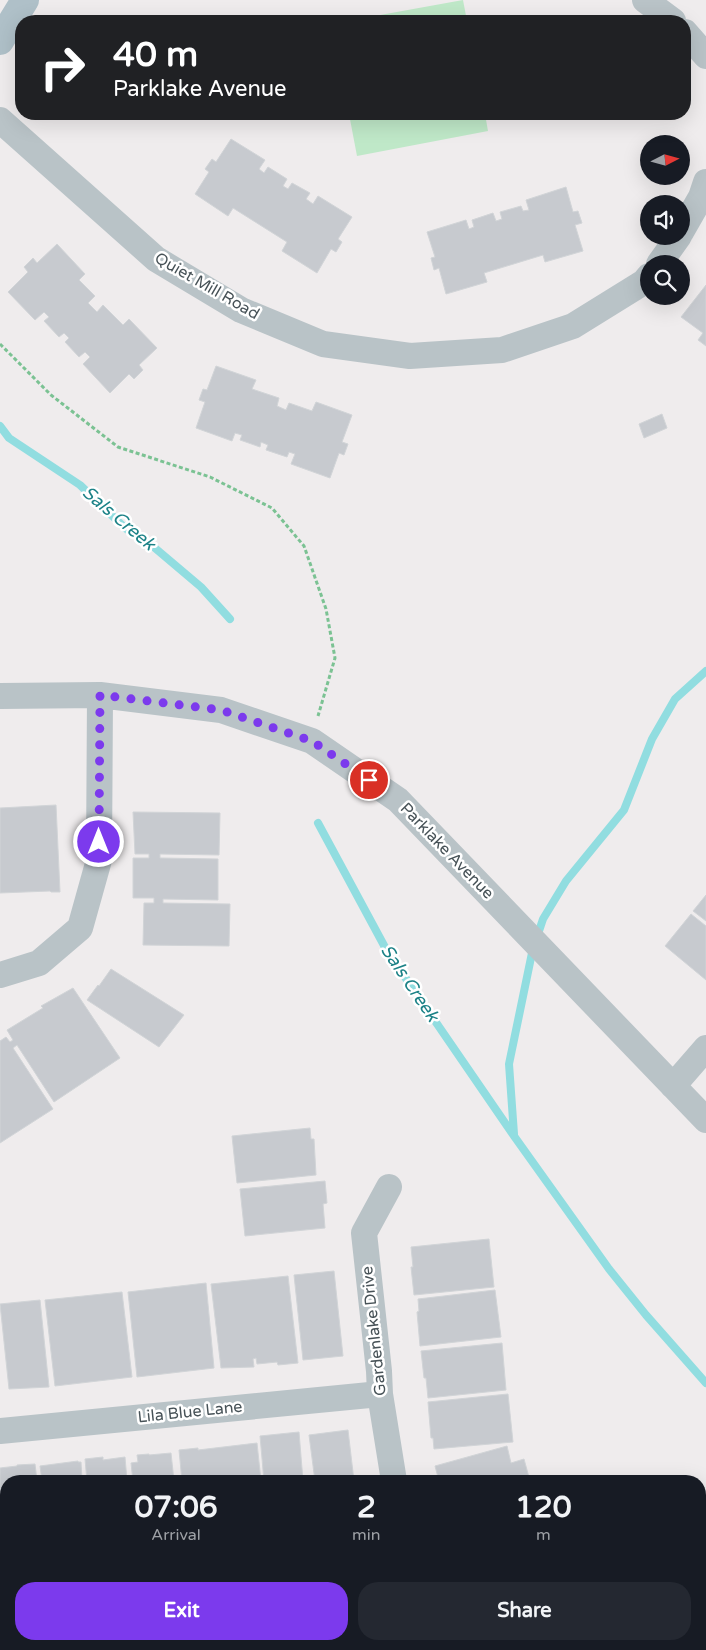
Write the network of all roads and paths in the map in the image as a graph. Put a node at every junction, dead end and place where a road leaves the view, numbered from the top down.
1 (25, 0) edge
2 (645, 0) edge
3 (16, 15) edge
4 (665, 15) edge
5 (15, 16) edge
6 (691, 39) edge
7 (0, 41) edge
8 (706, 56) edge
9 (0, 120) edge
10 (706, 182) edge
11 (690, 216) edge
12 (640, 284) edge
13 (0, 344) edge
14 (100, 695) junction
15 (0, 696) edge
16 (312, 741) junction
17 (0, 975) edge
18 (706, 1048) edge
19 (673, 1086) junction
20 (706, 1120) edge
21 (389, 1187) dead end
22 (380, 1394) junction
23 (0, 1431) edge
24 (393, 1475) edge

1 - 3 main road
2 - 4 street
5 - 7 main road
6 - 8 street
9 - 12 street, Quiet Mill Road
10 - 11 street
13 - 16 path
14 - 15 street, Parklake Avenue
14 - 16 street, Parklake Avenue
14 - 17 street
16 - 19 street, Parklake Avenue
18 - 19 street
19 - 20 street, Parklake Avenue
21 - 22 street, Gardenlake Drive
22 - 23 street, Lila Blue Lane
22 - 24 street, Gardenlake Drive

